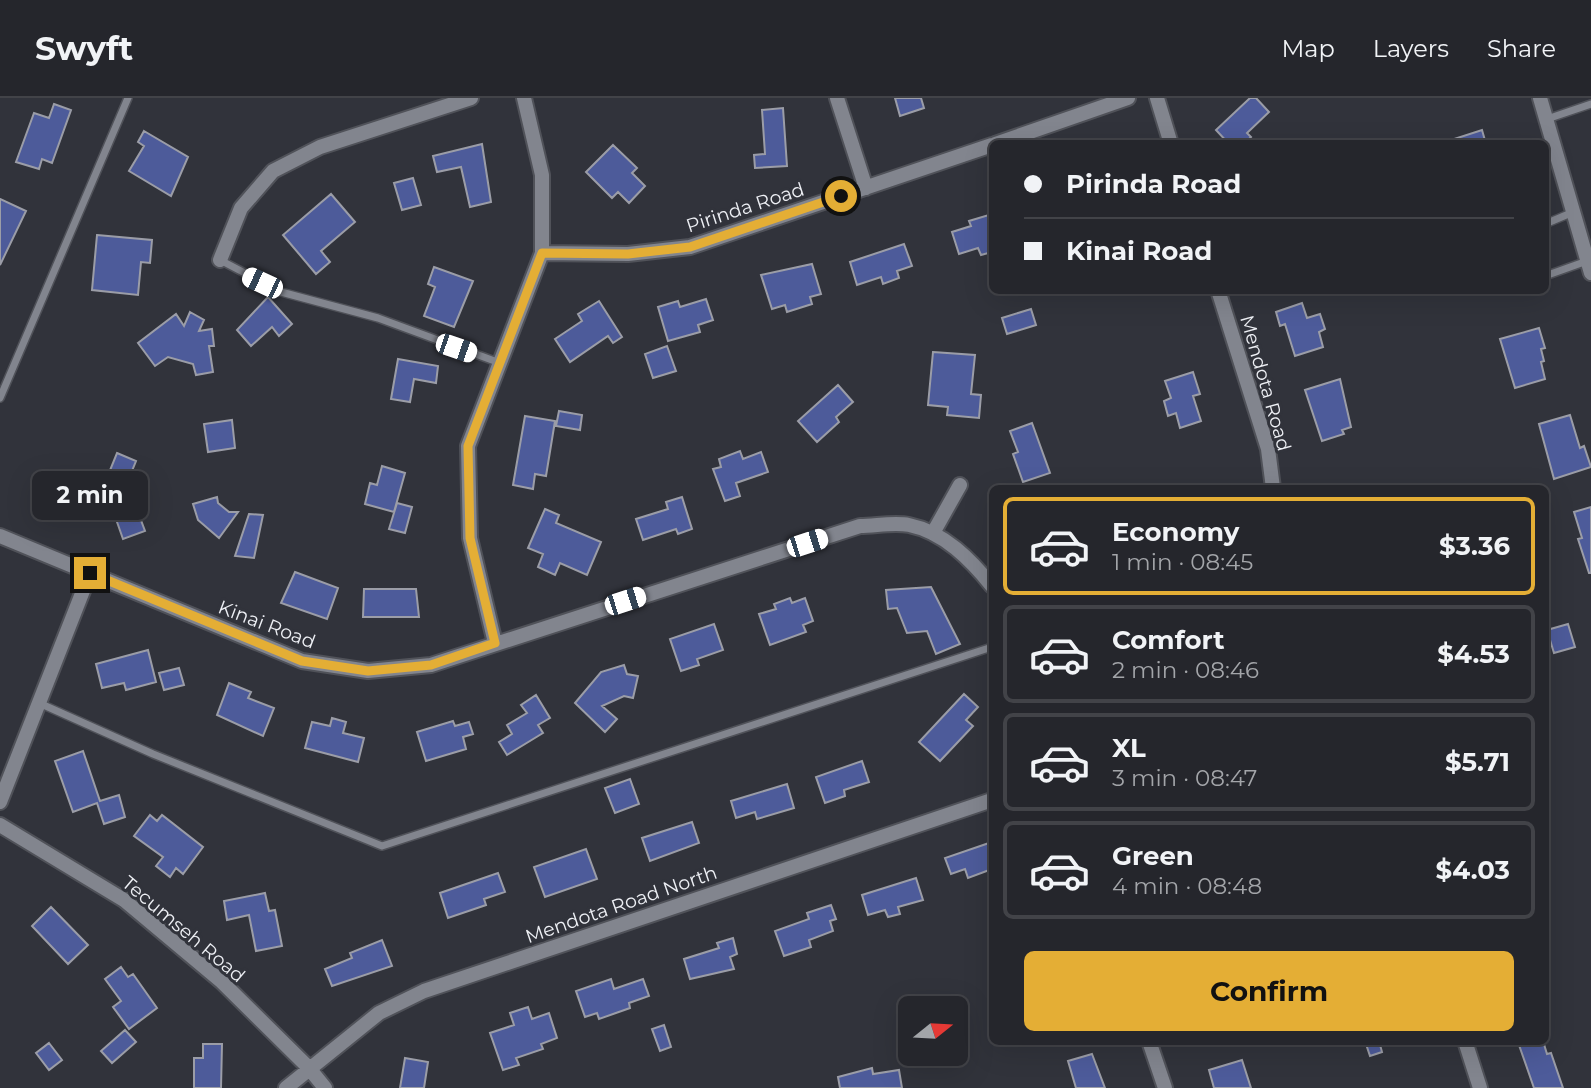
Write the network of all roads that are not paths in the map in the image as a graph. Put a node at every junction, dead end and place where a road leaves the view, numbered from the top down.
1 (128, 98) edge
2 (471, 98) edge
3 (524, 98) edge
4 (837, 98) edge
5 (1128, 98) edge
6 (1157, 98) edge
7 (1540, 98) edge
8 (1580, 98) edge
9 (1591, 104) edge
10 (1579, 108) junction
11 (1547, 119) junction
12 (1006, 140) edge
13 (1170, 140) edge
14 (989, 146) edge
15 (866, 188) junction
16 (1571, 213) junction
17 (1549, 222) edge
18 (542, 253) junction
19 (220, 260) joint
20 (1589, 267) edge
21 (1549, 275) edge
22 (1219, 294) edge
23 (500, 363) junction
24 (0, 398) edge
25 (960, 485) dead end
26 (1273, 485) edge
27 (933, 533) junction
28 (0, 536) edge
29 (90, 573) junction
30 (989, 582) edge
31 (495, 643) junction
32 (989, 648) edge
33 (39, 704) junction
34 (989, 801) edge
35 (0, 802) edge
36 (0, 825) edge
37 (1150, 1045) edge
38 (1466, 1045) edge
39 (309, 1067) junction
40 (286, 1088) edge
41 (325, 1088) edge
42 (1165, 1088) edge
43 (1480, 1088) edge

1 - 24 lane
2 - 19 street
3 - 18 street
4 - 15 street
5 - 12 street, Pirinda Road
6 - 13 street
7 - 11 street
8 - 10 lane
9 - 10 lane
10 - 11 lane
11 - 16 street
14 - 15 street, Pirinda Road
15 - 18 street, Pirinda Road
16 - 17 lane
16 - 20 street
18 - 23 street
19 - 23 lane
20 - 21 lane
22 - 26 street, Mendota Road
23 - 31 street
25 - 27 street
27 - 30 street, Kinai Road
27 - 31 street, Kinai Road
28 - 29 street, Kinai Road
29 - 31 street, Kinai Road
29 - 33 street
32 - 33 lane
33 - 35 street
34 - 39 street, Mendota Road North
36 - 39 street, Tecumseh Road
37 - 42 street
38 - 43 street
39 - 40 street, Mendota Road North
39 - 41 street, Tecumseh Road

